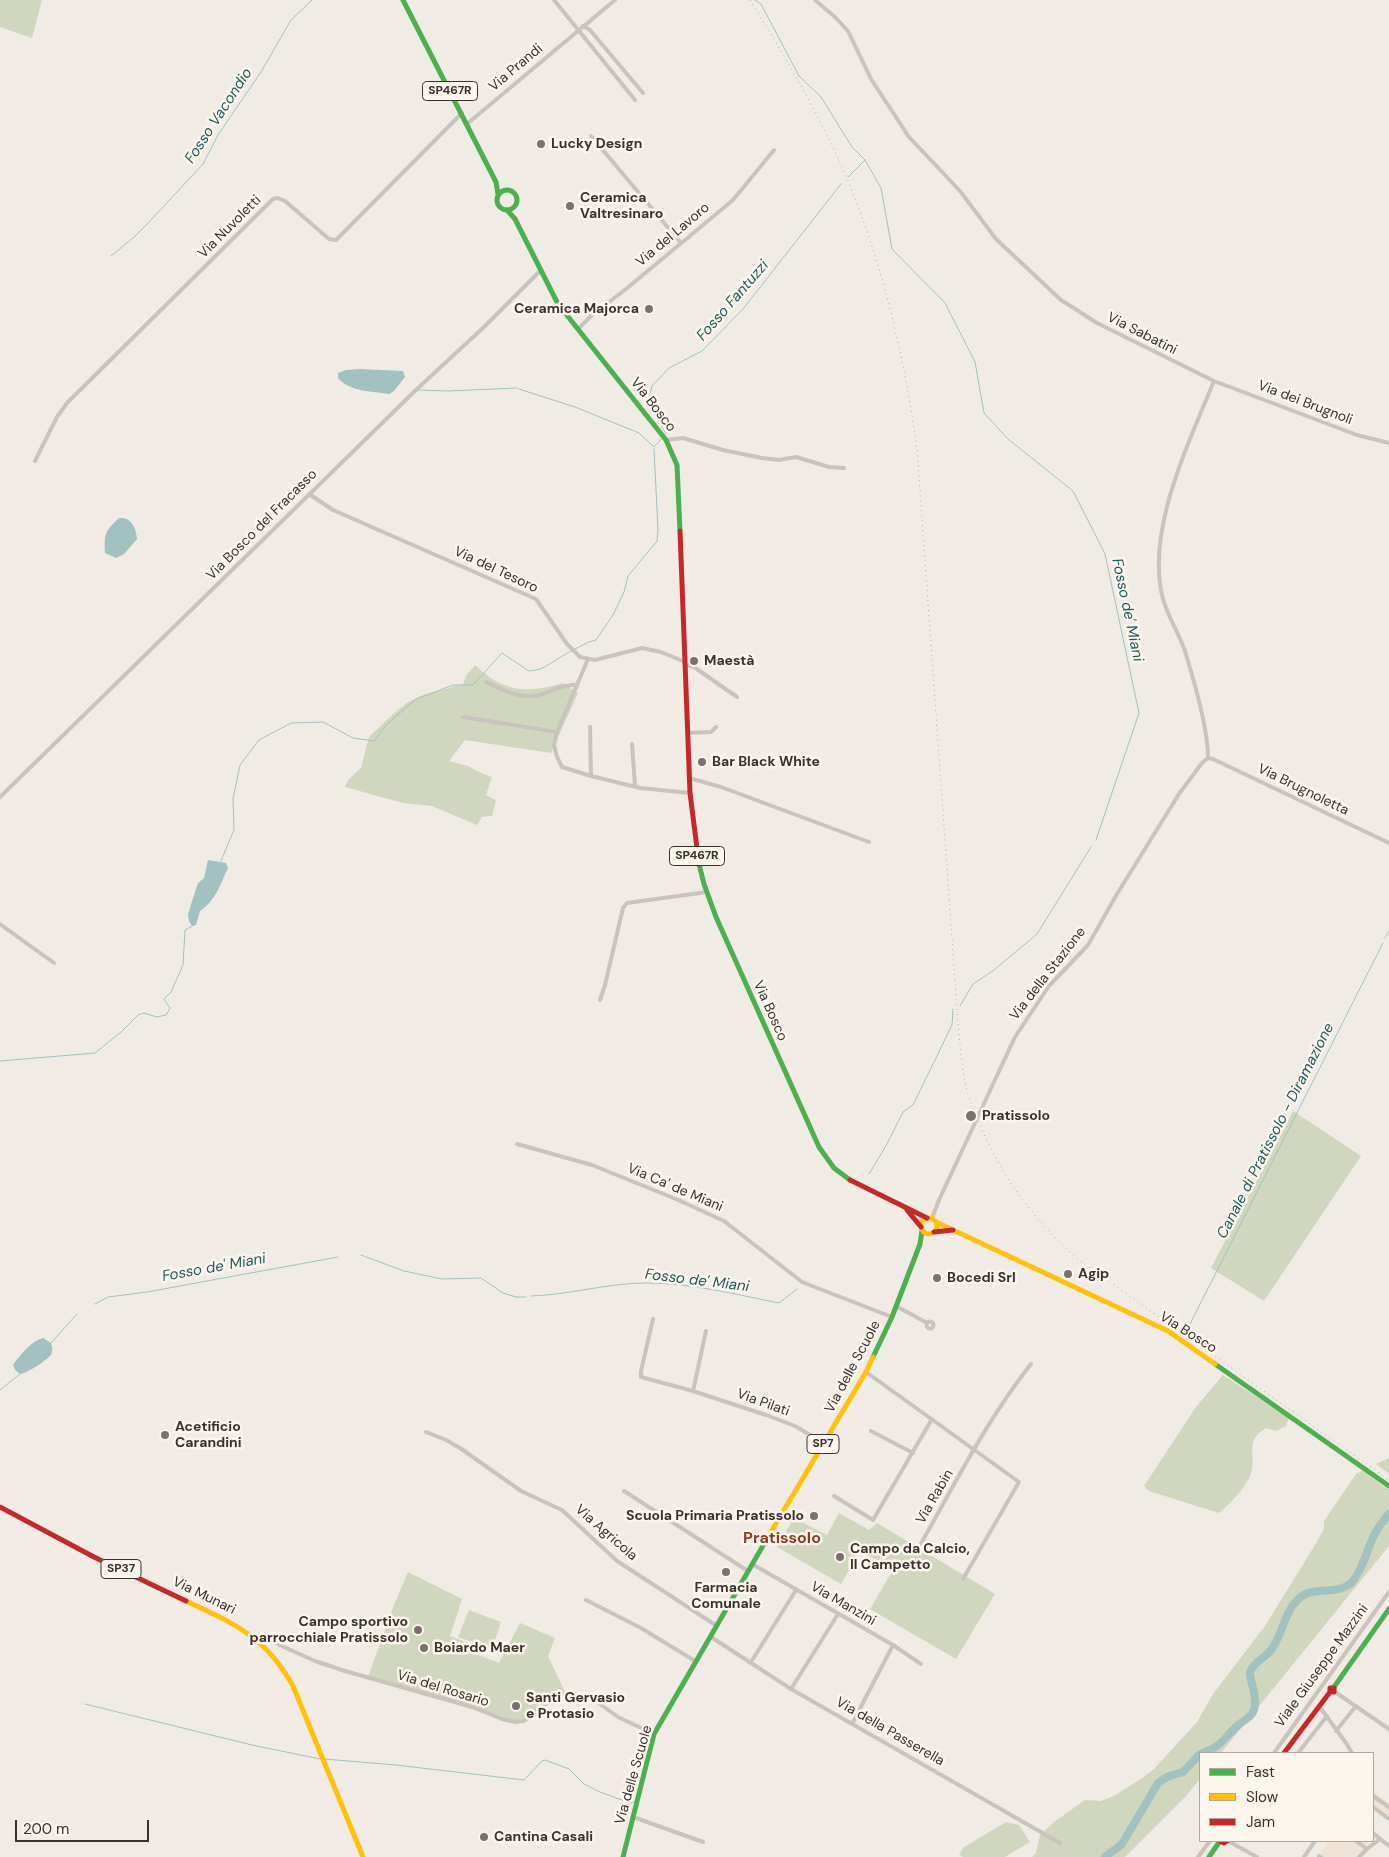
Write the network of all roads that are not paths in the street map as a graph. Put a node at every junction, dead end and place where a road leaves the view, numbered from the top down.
1 (403, 0) edge
2 (554, 0) edge
3 (615, 0) edge
4 (815, 0) edge
5 (581, 28) junction
6 (643, 93) dead end
7 (635, 100) dead end
8 (462, 113) junction
9 (467, 124) junction
10 (592, 136) dead end
11 (774, 150) dead end
12 (496, 182) junction
13 (506, 190) junction
14 (498, 194) junction
15 (514, 206) junction
16 (507, 210) junction
17 (515, 219) junction
18 (682, 243) junction
19 (541, 270) junction
20 (578, 330) junction
21 (1214, 381) junction
22 (666, 439) junction
23 (1389, 443) edge
24 (35, 461) dead end
25 (844, 468) dead end
26 (309, 494) junction
27 (588, 659) junction
28 (685, 664) junction
29 (486, 682) dead end
30 (576, 685) junction
31 (737, 697) dead end
32 (463, 717) dead end
33 (716, 727) dead end
34 (590, 728) dead end
35 (557, 732) junction
36 (688, 733) junction
37 (632, 744) dead end
38 (1208, 758) junction
39 (591, 776) junction
40 (689, 778) junction
41 (636, 786) junction
42 (690, 792) junction
43 (0, 797) edge
44 (869, 842) dead end
45 (1389, 843) edge
46 (707, 892) junction
47 (0, 924) edge
48 (54, 963) dead end
49 (600, 1000) dead end
50 (516, 1144) dead end
51 (903, 1207) junction
52 (932, 1219) junction
53 (921, 1229) junction
54 (956, 1231) junction
55 (933, 1233) junction
56 (920, 1244) junction
57 (896, 1306) junction
58 (892, 1316) junction
59 (653, 1319) dead end
60 (927, 1323) dead end
61 (706, 1331) dead end
62 (1031, 1364) dead end
63 (866, 1372) junction
64 (693, 1391) junction
65 (932, 1419) junction
66 (871, 1430) dead end
67 (426, 1432) dead end
68 (824, 1443) junction
69 (974, 1450) junction
70 (913, 1453) junction
71 (1389, 1486) edge
72 (624, 1491) dead end
73 (834, 1496) dead end
74 (0, 1507) edge
75 (873, 1520) junction
76 (869, 1525) dead end
77 (915, 1554) dead end
78 (752, 1564) junction
79 (748, 1571) junction
80 (963, 1579) dead end
81 (796, 1590) junction
82 (1389, 1592) edge
83 (586, 1600) dead end
84 (1389, 1610) edge
85 (838, 1614) junction
86 (717, 1626) junction
87 (711, 1637) junction
88 (273, 1642) dead end
89 (893, 1645) junction
90 (695, 1661) junction
91 (751, 1662) junction
92 (921, 1664) dead end
93 (791, 1689) junction
94 (1333, 1690) junction
95 (1319, 1706) junction
96 (1356, 1706) junction
97 (1327, 1716) junction
98 (852, 1724) junction
99 (1389, 1729) edge
100 (1336, 1730) junction
101 (654, 1734) junction
102 (1350, 1751) edge
103 (1275, 1752) edge
104 (1285, 1752) edge
105 (1299, 1752) edge
106 (1374, 1797) edge
107 (1389, 1807) edge
108 (1374, 1808) edge
109 (633, 1817) junction
110 (1389, 1819) edge
111 (1374, 1834) edge
112 (1380, 1839) junction
113 (703, 1842) dead end
114 (1209, 1842) edge
115 (1219, 1842) edge
116 (1230, 1842) edge
117 (1314, 1842) edge
118 (1357, 1842) edge
119 (1060, 1843) dead end
120 (1389, 1846) edge
121 (1309, 1849) junction
122 (1367, 1849) junction
123 (1318, 1855) edge
124 (363, 1857) edge
125 (623, 1857) edge
126 (1198, 1857) edge
127 (1209, 1857) edge
128 (1256, 1857) edge
129 (1304, 1857) edge
130 (1359, 1857) edge

1 - 8 main road, Via Bosco / SP467R
2 - 5 street
3 - 5 street, Via Prandi
4 - 21 street, Via Sabatini
5 - 6 street
5 - 7 street
5 - 9 street, Via Prandi
8 - 9 main road, Via Bosco / SP467R
8 - 24 street, Via Nuvoletti
9 - 12 main road, Via Bosco / SP467R
10 - 18 street
11 - 18 street, Via del Lavoro
12 - 13 main road, Via Bosco / SP467R
12 - 14 main road, Via Bosco / SP467R
13 - 14 main road
13 - 15 main road, Via Bosco / SP467R
14 - 16 main road, Via Bosco / SP467R
15 - 16 main road
15 - 17 main road, Via Bosco / SP467R
16 - 17 main road, Via Bosco / SP467R
17 - 19 main road, Via Bosco / SP467R
18 - 20 street, Via del Lavoro
19 - 20 main road, Via Bosco / SP467R
19 - 26 street, Via Bosco del Fracasso
20 - 22 main road, Via Bosco / SP467R
21 - 23 street, Via dei Brugnoli
21 - 38 street
22 - 25 street
22 - 28 main road, Via Bosco / SP467R
26 - 27 street, Via del Tesoro
26 - 43 street, Via Bosco del Fracasso
27 - 28 street
27 - 30 street
28 - 31 street
28 - 36 main road, Via Bosco / SP467R
29 - 30 street
30 - 35 street
32 - 35 street
33 - 36 street
34 - 39 street
35 - 39 street
36 - 40 main road, Via Bosco / SP467R
37 - 41 street
38 - 45 street, Via Brugnoletta
38 - 52 street, Via della Stazione
39 - 41 street
40 - 42 main road, Via Bosco / SP467R
40 - 44 street
41 - 42 street
42 - 46 main road, Via Bosco / SP467R
46 - 49 street
46 - 51 main road, Via Bosco / SP467R
47 - 48 street
50 - 58 street, Via Ca' de Miani
51 - 52 main road, Via Bosco / SP467R
51 - 53 main road, Via Bosco / SP467R
52 - 53 main road
52 - 54 main road, Via Bosco / SP467R
52 - 55 main road
53 - 55 main road, Via Bosco / SP467R
53 - 56 main road, Via delle Scuole / SP7
54 - 55 main road, Via Bosco / SP467R
54 - 71 main road, Via Bosco / SP467R
55 - 56 main road, Via delle Scuole / SP7
56 - 57 main road, Via delle Scuole / SP7
57 - 58 main road, Via delle Scuole / SP7
57 - 60 street
58 - 63 main road, Via delle Scuole / SP7
59 - 64 street, Via Pilati
61 - 64 street
62 - 69 street, Via Rabin
63 - 65 street
63 - 68 main road, Via delle Scuole / SP7
64 - 68 street, Via Pilati
65 - 69 street
65 - 70 street
66 - 70 street
67 - 86 street, Via Agricola
68 - 78 main road, Via delle Scuole / SP7
69 - 77 street, Via Rabin
69 - 80 street
70 - 75 street
72 - 79 street
73 - 75 street
74 - 124 main road, Via Munari / SP37
75 - 76 street
78 - 79 main road, Via delle Scuole / SP7
78 - 81 street, Via Manzini
79 - 86 main road, Via delle Scuole / SP7
81 - 85 street, Via Manzini
81 - 91 street
82 - 103 street, Viale Giuseppe Mazzini
83 - 90 street
84 - 94 main road, Viale Giuseppe Mazzini
85 - 89 street, Via Manzini
85 - 93 street
86 - 87 main road, Via delle Scuole / SP7
87 - 90 main road, Via delle Scuole / SP7
87 - 91 street, Via della Passerella
88 - 101 street, Via del Rosario
89 - 92 street, Via Manzini
89 - 98 street
90 - 101 main road, Via delle Scuole / SP7
91 - 93 street, Via della Passerella
93 - 98 street, Via della Passerella
94 - 95 main road, Viale Giuseppe Mazzini
94 - 96 street
95 - 97 street
95 - 104 main road, Viale Giuseppe Mazzini
96 - 99 street
96 - 100 street
97 - 100 street
97 - 105 street
98 - 119 street, Via della Passerella
100 - 102 street
101 - 109 main road, Via delle Scuole / SP7
106 - 107 street
108 - 110 street
109 - 113 street
109 - 125 main road, Via delle Scuole / SP7
111 - 112 street
112 - 120 street
112 - 122 street
114 - 126 street
115 - 127 main road
116 - 128 street
117 - 121 street
118 - 122 street
121 - 123 street
121 - 129 street
122 - 130 street

